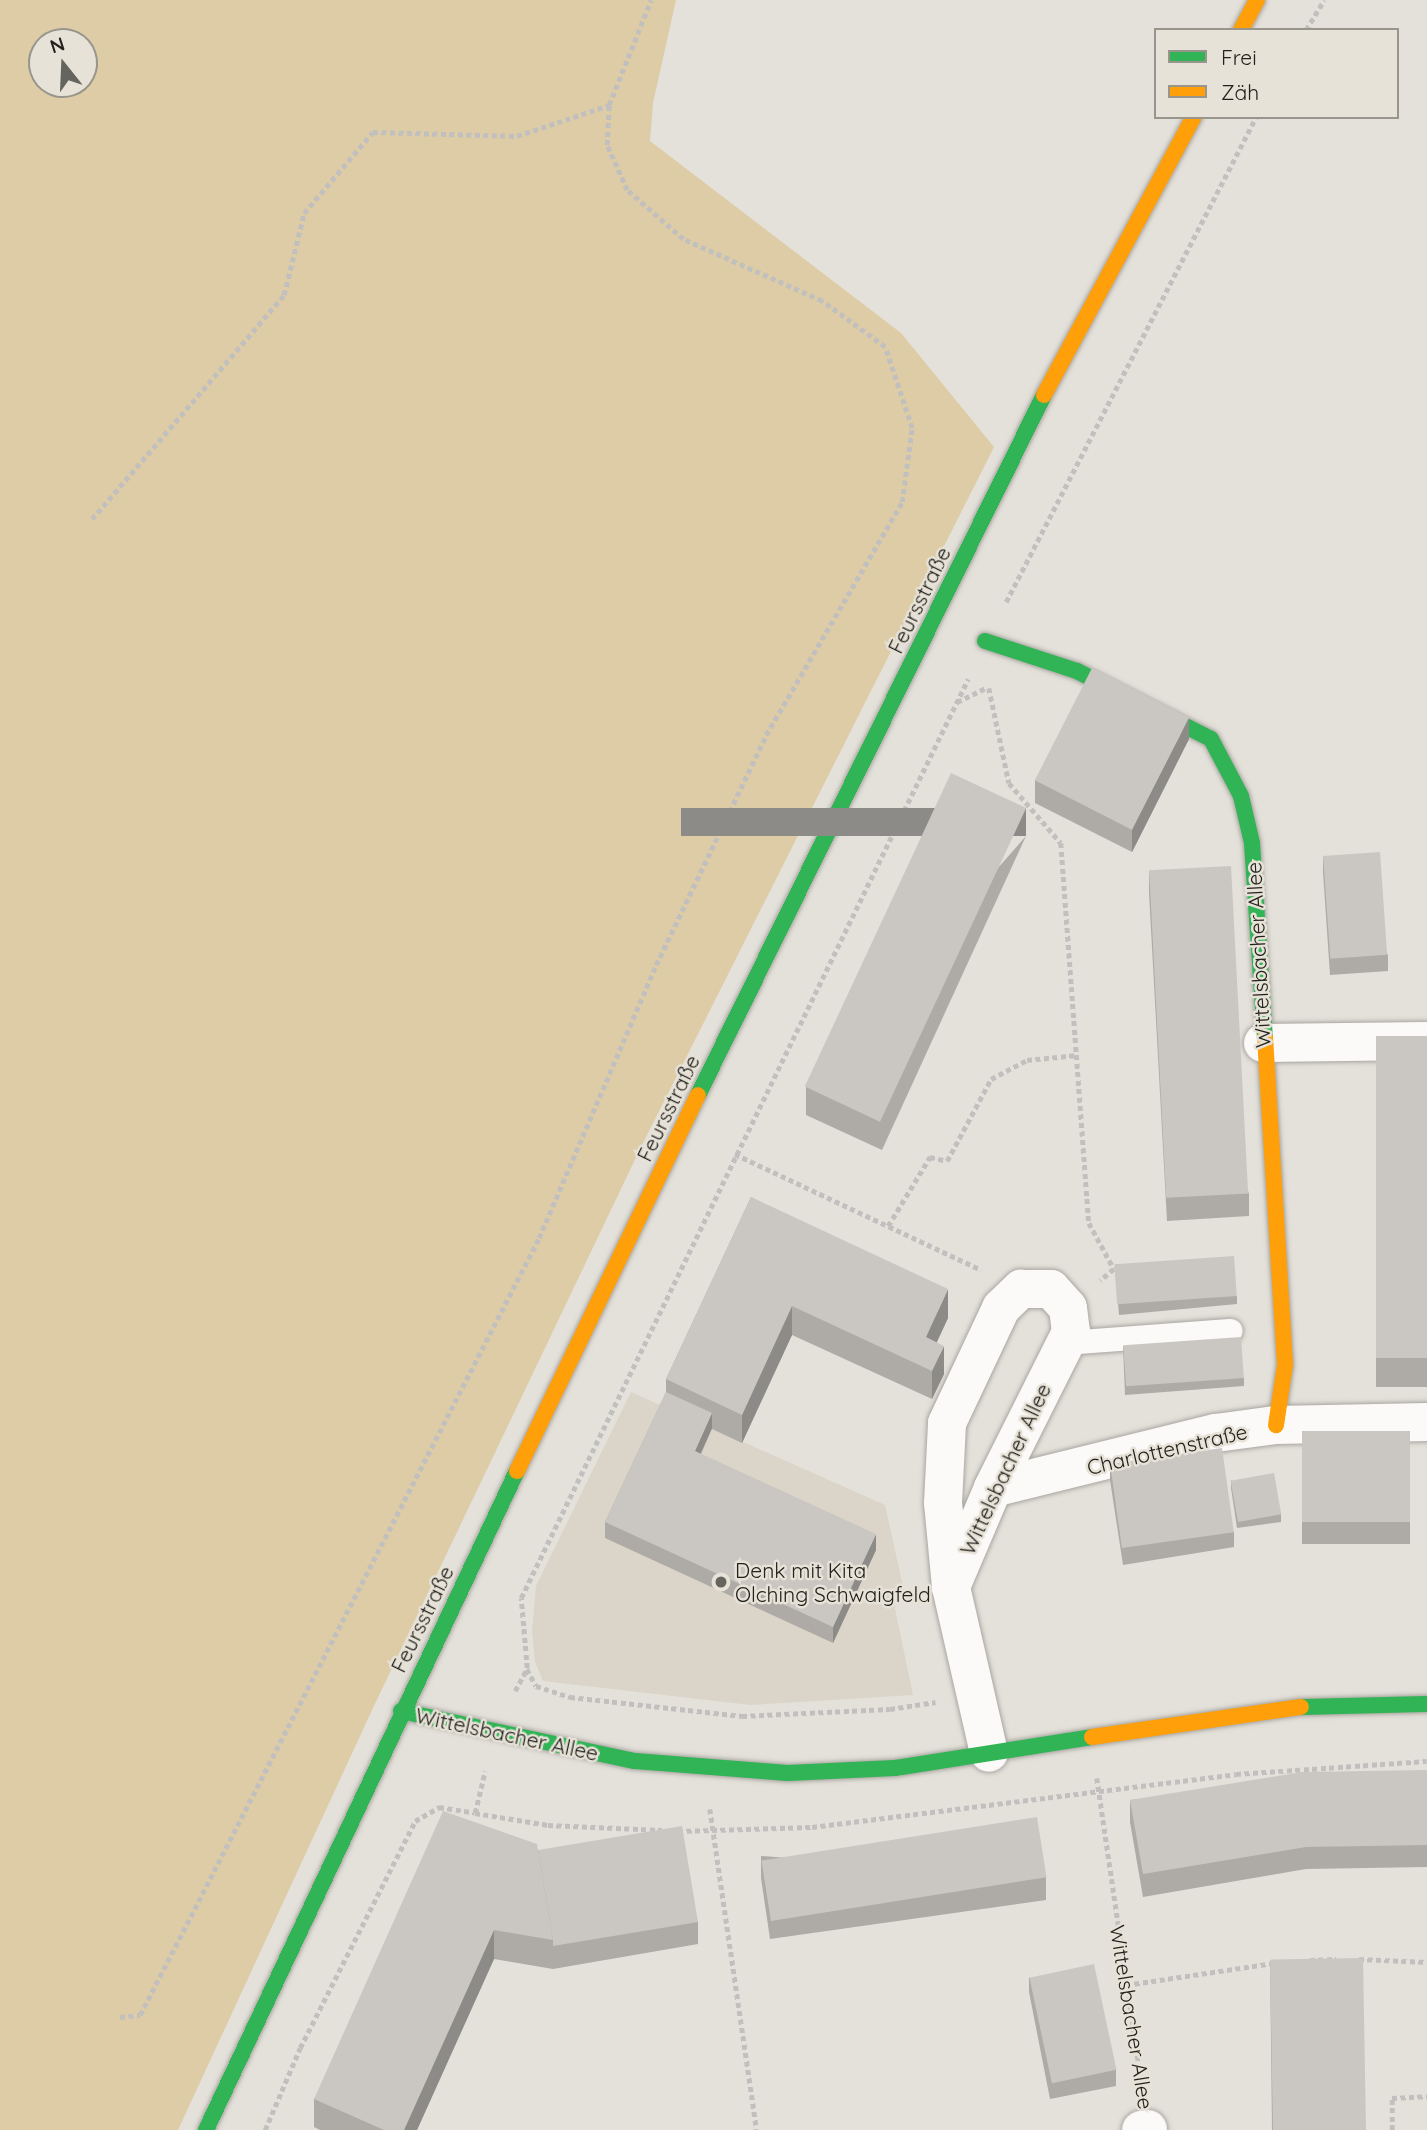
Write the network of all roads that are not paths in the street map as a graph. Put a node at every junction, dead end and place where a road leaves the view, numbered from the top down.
1 (1257, 0) edge
2 (1242, 28) edge
3 (1193, 119) edge
4 (985, 640) road end
5 (1427, 1041) edge
6 (1263, 1043) junction
7 (1067, 1325) junction
8 (1231, 1331) dead end
9 (1427, 1422) edge
10 (1276, 1425) junction
11 (993, 1488) junction
12 (951, 1587) junction
13 (1427, 1704) edge
14 (401, 1711) junction
15 (989, 1753) junction
16 (206, 2130) edge

1 - 2 street
3 - 14 street, Feursstraße
4 - 6 street, Wittelsbacher Allee
5 - 6 street
6 - 10 street, Wittelsbacher Allee
7 - 8 lane
7 - 11 street, Wittelsbacher Allee
7 - 12 street, Wittelsbacher Allee
9 - 10 street, Charlottenstraße
10 - 11 street, Charlottenstraße
11 - 12 street, Wittelsbacher Allee
12 - 15 street, Wittelsbacher Allee
13 - 15 street, Wittelsbacher Allee
14 - 15 street, Wittelsbacher Allee
14 - 16 street, Feursstraße

